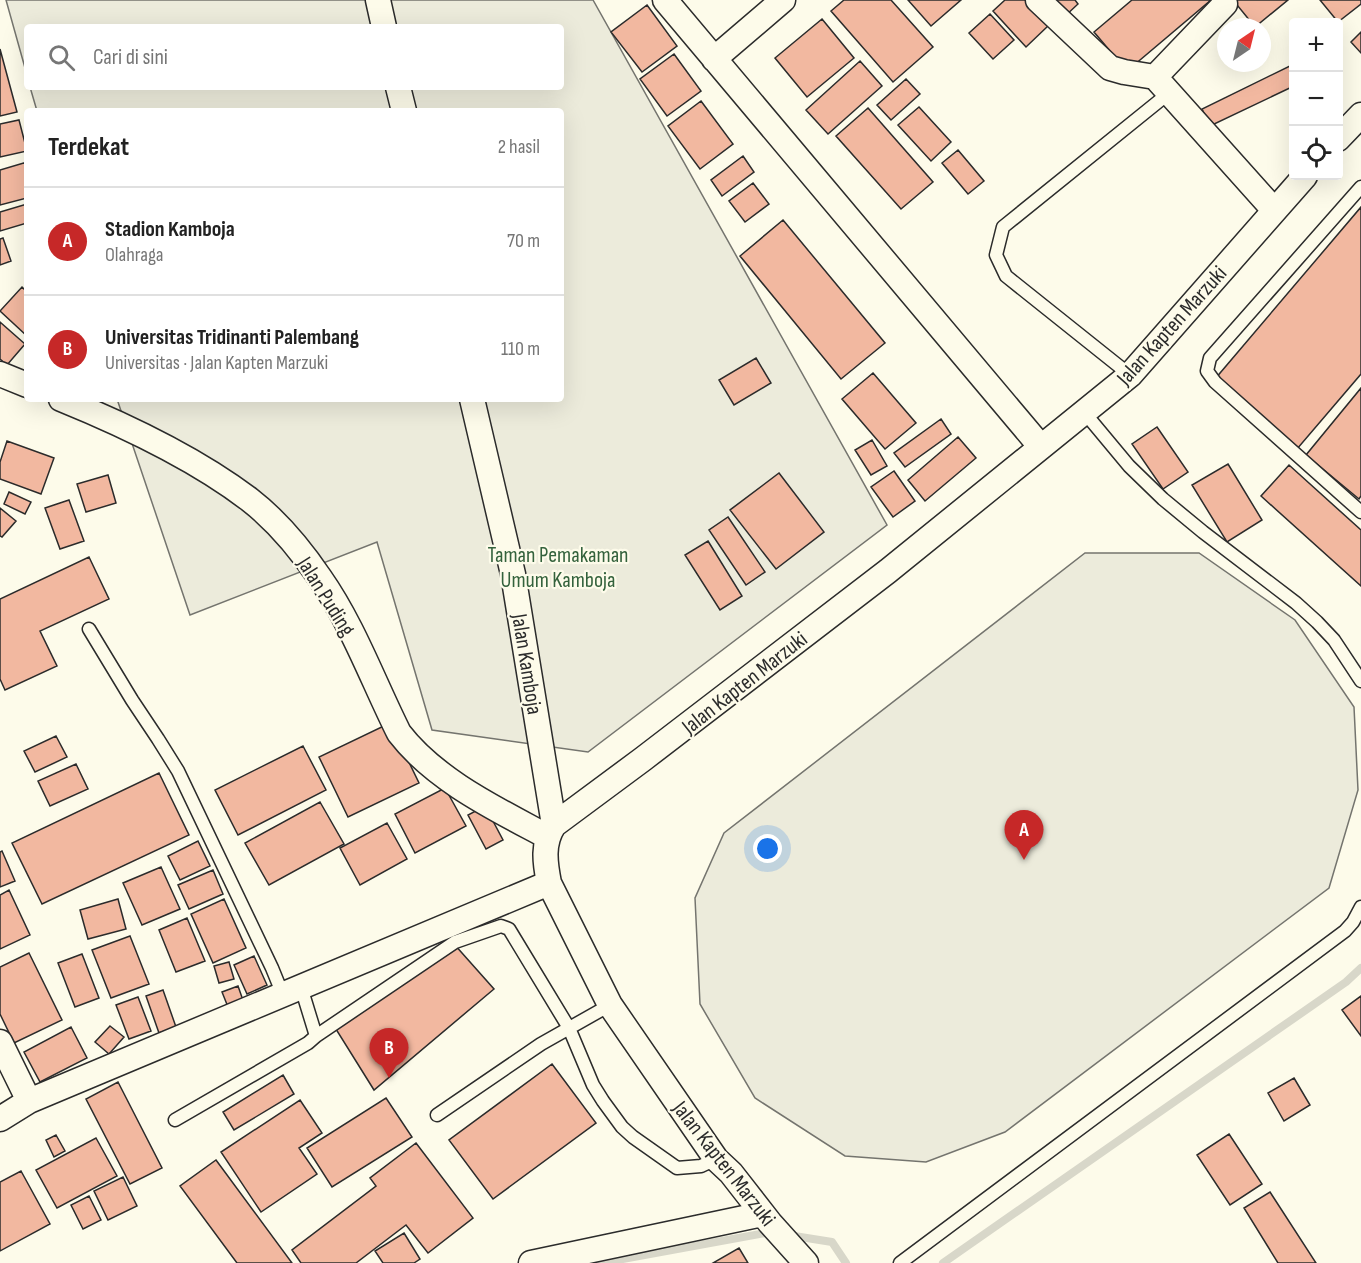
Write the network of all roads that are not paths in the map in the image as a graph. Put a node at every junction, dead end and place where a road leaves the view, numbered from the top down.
1 (378, 0) edge
2 (665, 0) edge
3 (783, 0) edge
4 (1038, 0) edge
5 (1225, 4) dead end
6 (383, 24) edge
7 (714, 59) junction
8 (1162, 85) junction
9 (399, 90) edge
10 (403, 108) edge
11 (1360, 116) edge
12 (1343, 135) edge
13 (1301, 180) edge
14 (1361, 187) edge
15 (1274, 210) junction
16 (0, 374) edge
17 (1130, 375) junction
18 (24, 384) edge
19 (68, 402) edge
20 (473, 402) edge
21 (1084, 412) junction
22 (1041, 447) junction
23 (1361, 512) edge
24 (89, 629) dead end
25 (1361, 681) edge
26 (551, 831) junction
27 (549, 884) junction
28 (1361, 907) edge
29 (292, 991) junction
30 (610, 1005) junction
31 (569, 1028) junction
32 (316, 1036) junction
33 (0, 1042) edge
34 (29, 1101) junction
35 (437, 1115) dead end
36 (0, 1119) edge
37 (175, 1120) dead end
38 (716, 1159) junction
39 (767, 1218) junction
40 (531, 1263) edge
41 (806, 1263) edge
42 (900, 1263) edge

1 - 6 street
2 - 7 street
3 - 7 street
4 - 8 street
5 - 8 street
7 - 22 street
8 - 15 street
8 - 17 lane
9 - 10 street
11 - 12 street
13 - 15 street, Jalan Kapten Marzuki
14 - 23 lane
15 - 17 street, Jalan Kapten Marzuki
16 - 18 street
17 - 21 street, Jalan Kapten Marzuki
19 - 26 street, Jalan Puding
20 - 26 street, Jalan Kamboja
21 - 22 street, Jalan Kapten Marzuki
21 - 25 lane
22 - 26 street, Jalan Kapten Marzuki
24 - 29 lane
26 - 27 street, Jalan Kapten Marzuki
27 - 29 street
27 - 30 street, Jalan Kapten Marzuki
28 - 42 lane
29 - 32 lane
29 - 34 street
30 - 31 lane
30 - 38 street, Jalan Kapten Marzuki
31 - 32 lane
31 - 35 lane
31 - 38 lane
32 - 37 lane
33 - 34 street
34 - 36 street
38 - 39 street, Jalan Kapten Marzuki
39 - 40 street
39 - 41 street, Jalan Kapten Marzuki

